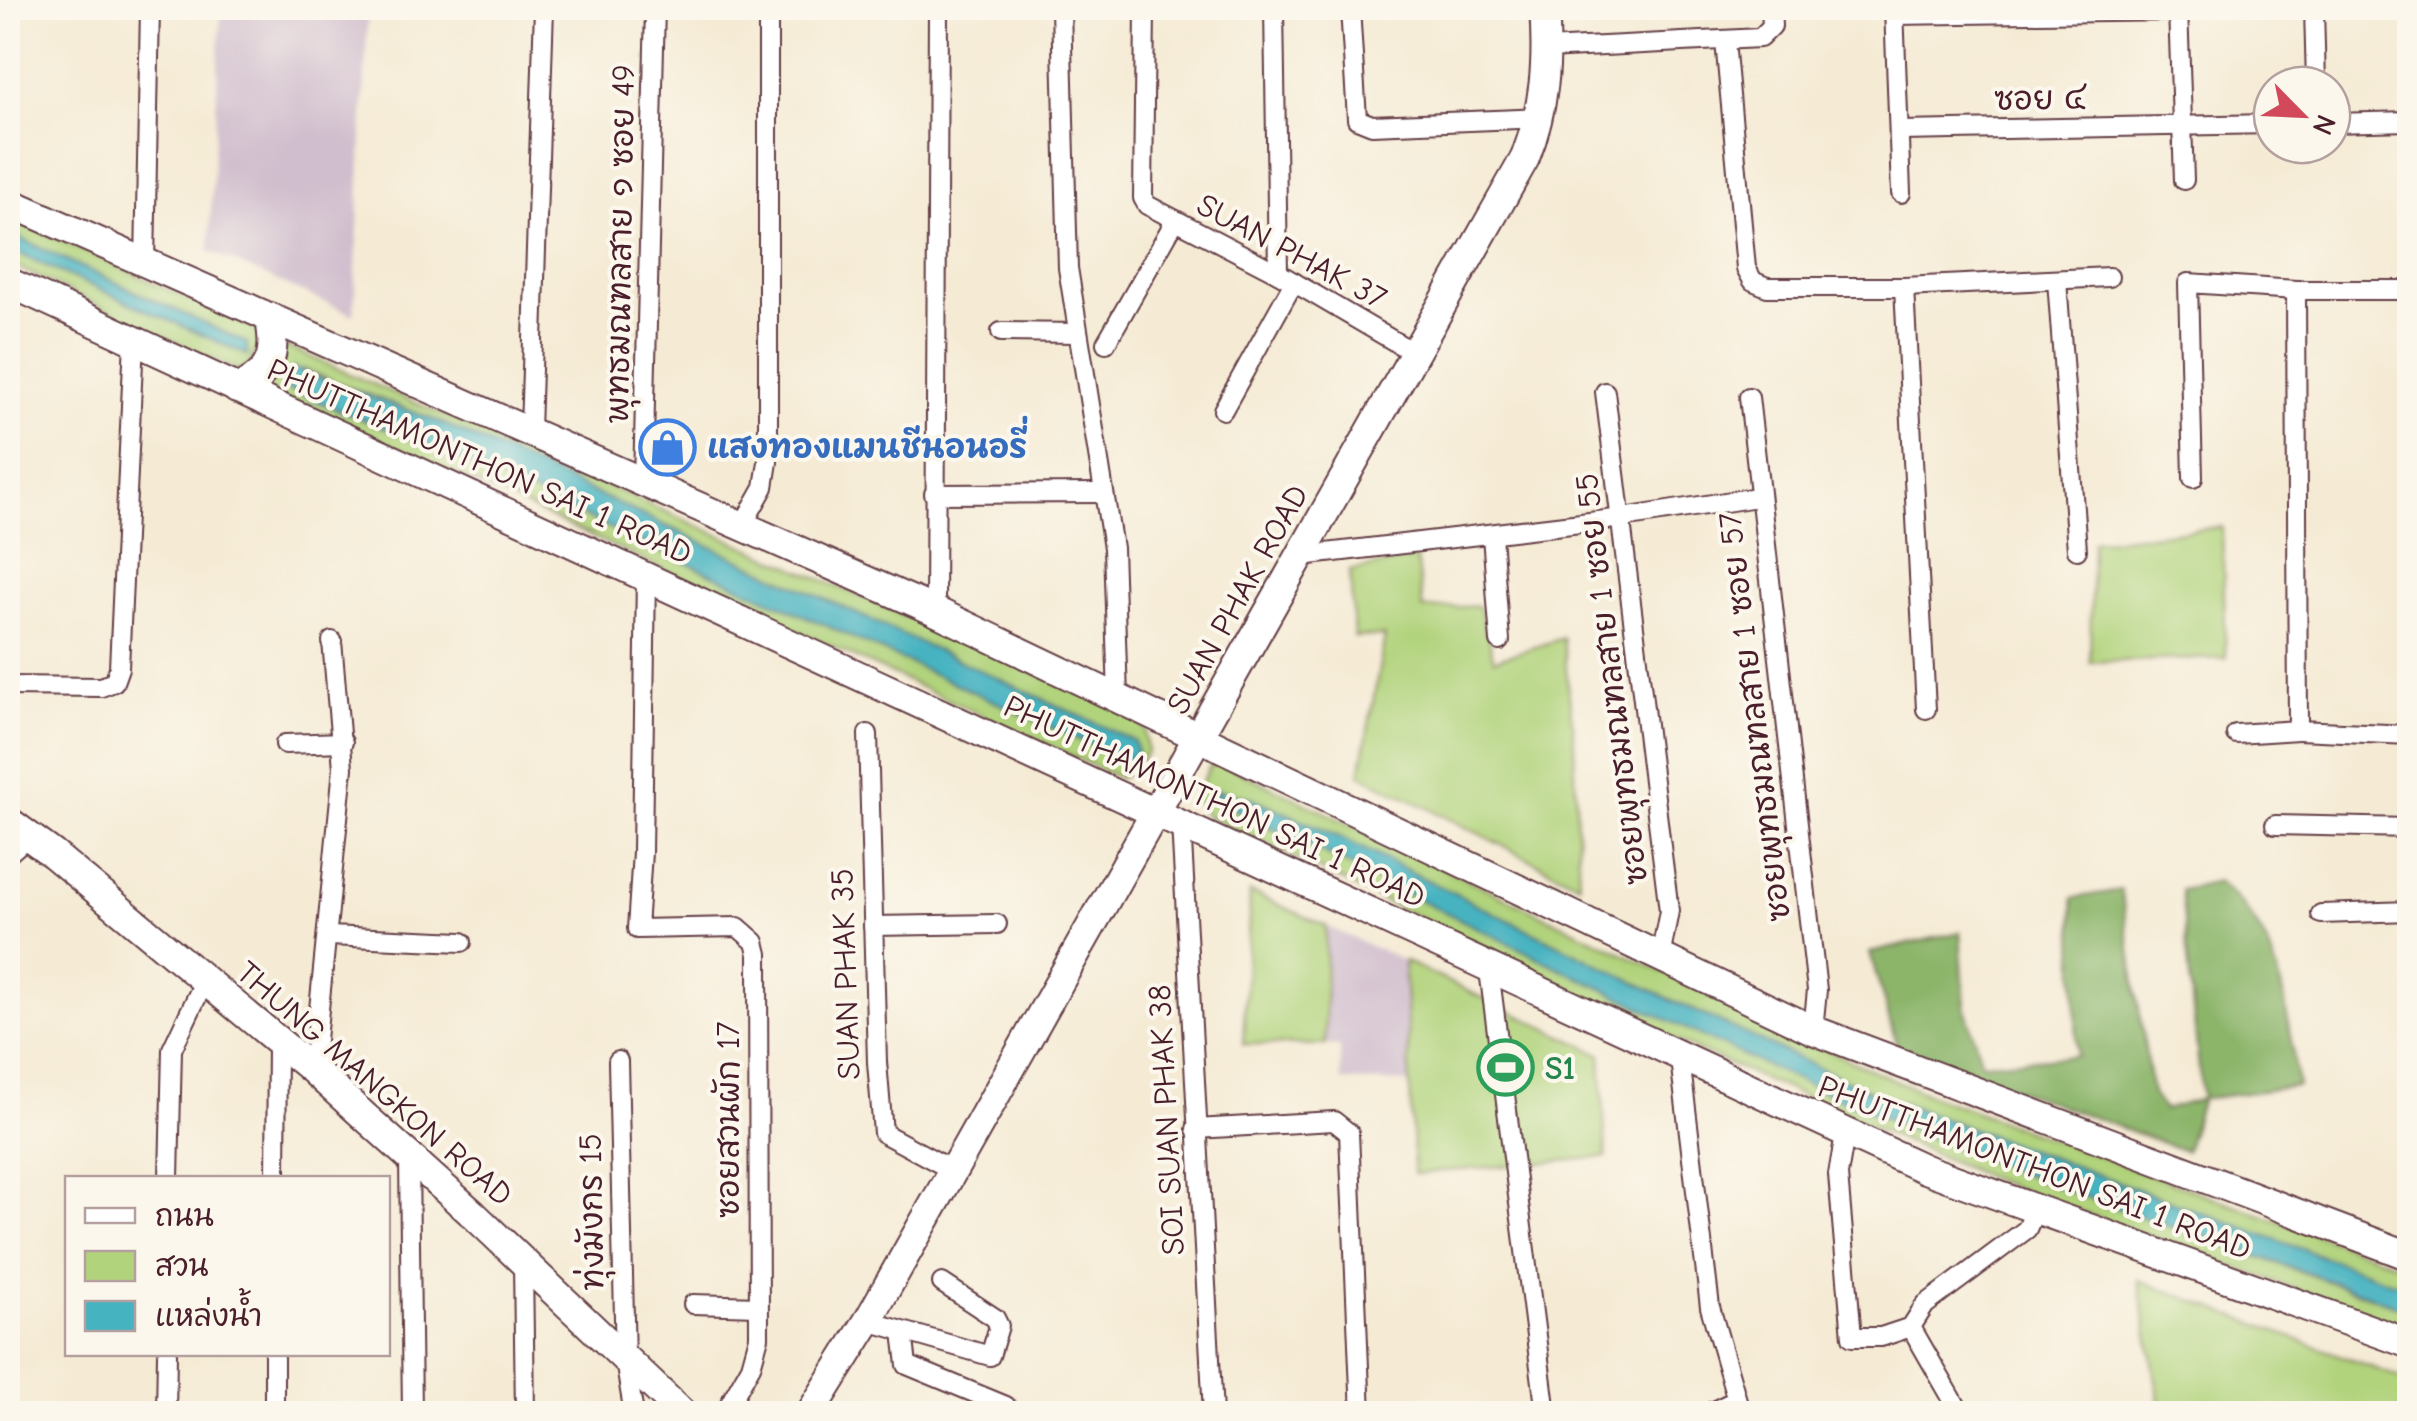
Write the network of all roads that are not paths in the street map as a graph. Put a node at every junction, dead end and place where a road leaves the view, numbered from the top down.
1 (150, 8) edge
2 (544, 8) edge
3 (655, 8) edge
4 (768, 8) edge
5 (938, 8) edge
6 (1061, 8) edge
7 (1144, 8) edge
8 (1274, 8) edge
9 (1350, 8) edge
10 (1544, 8) edge
11 (1772, 8) edge
12 (2314, 8) edge
13 (2178, 9) edge
14 (1894, 11) edge
15 (1726, 41) junction
16 (1546, 49) junction
17 (2315, 65) edge
18 (1541, 118) junction
19 (2410, 121) edge
20 (2352, 122) edge
21 (2252, 124) edge
22 (2181, 125) junction
23 (1901, 131) junction
24 (2184, 180) dead end
25 (1902, 193) dead end
26 (8, 202) edge
27 (1175, 221) junction
28 (145, 263) junction
29 (2109, 277) dead end
30 (1286, 278) junction
31 (2057, 280) junction
32 (8, 282) edge
33 (1904, 287) junction
34 (2296, 290) junction
35 (2410, 290) edge
36 (270, 320) junction
37 (1001, 332) dead end
38 (1077, 333) junction
39 (134, 340) junction
40 (1106, 344) dead end
41 (1416, 354) junction
42 (236, 389) junction
43 (1605, 392) dead end
44 (1749, 396) dead end
45 (1223, 410) dead end
46 (530, 430) junction
47 (2193, 478) dead end
48 (644, 482) junction
49 (1102, 493) junction
50 (934, 494) junction
51 (1757, 497) junction
52 (1623, 518) junction
53 (742, 526) junction
54 (1492, 535) junction
55 (2077, 550) dead end
56 (1301, 556) junction
57 (646, 575) junction
58 (934, 611) junction
59 (1500, 640) dead end
60 (332, 642) dead end
61 (8, 686) edge
62 (1118, 698) junction
63 (1926, 709) dead end
64 (2298, 730) junction
65 (868, 734) dead end
66 (2236, 734) dead end
67 (2410, 735) edge
68 (342, 742) junction
69 (1197, 742) junction
70 (285, 744) dead end
71 (1160, 802) junction
72 (1181, 823) junction
73 (2275, 825) dead end
74 (2410, 828) edge
75 (15, 837) edge
76 (2410, 912) edge
77 (2320, 914) dead end
78 (996, 924) dead end
79 (873, 926) junction
80 (329, 936) junction
81 (462, 942) dead end
82 (1660, 958) junction
83 (1489, 970) junction
84 (205, 980) junction
85 (1813, 1030) junction
86 (278, 1042) junction
87 (1680, 1059) junction
88 (618, 1061) dead end
89 (312, 1070) junction
90 (1196, 1128) junction
91 (1845, 1134) junction
92 (409, 1158) junction
93 (952, 1170) junction
94 (169, 1176) edge
95 (276, 1176) edge
96 (2035, 1210) junction
97 (2410, 1256) edge
98 (524, 1263) junction
99 (942, 1283) dead end
100 (693, 1304) dead end
101 (758, 1306) junction
102 (868, 1321) junction
103 (1911, 1327) junction
104 (903, 1332) junction
105 (2410, 1344) edge
106 (167, 1356) edge
107 (274, 1356) edge
108 (625, 1362) junction
109 (1006, 1406) dead end
110 (1737, 1407) edge
111 (166, 1414) edge
112 (274, 1414) edge
113 (412, 1414) edge
114 (525, 1414) edge
115 (634, 1414) edge
116 (682, 1414) edge
117 (724, 1414) edge
118 (810, 1414) edge
119 (1213, 1414) edge
120 (1361, 1414) edge
121 (1546, 1414) edge
122 (1707, 1414) edge
123 (1961, 1414) edge

1 - 28 street
2 - 46 street
3 - 48 street, พุทธมณฑลสาย ๑ ซอย 49
4 - 53 street
5 - 50 street
6 - 38 street
7 - 27 street, SUAN PHAK 37
8 - 30 street
9 - 18 street
10 - 16 main road, SUAN PHAK ROAD
11 - 15 street
12 - 17 street
13 - 14 street
13 - 22 street
14 - 23 street
15 - 16 street
15 - 33 street
16 - 18 main road, SUAN PHAK ROAD
18 - 41 main road, SUAN PHAK ROAD
19 - 20 street
21 - 22 street, ซอย ๔
22 - 23 street, ซอย ๔
22 - 24 street
23 - 25 street
26 - 28 main road, PHUTTHAMONTHON SAI 1 ROAD
27 - 30 street, SUAN PHAK 37
27 - 40 street
28 - 36 main road, PHUTTHAMONTHON SAI 1 ROAD
29 - 31 street
30 - 41 street, SUAN PHAK 37
30 - 45 street
31 - 33 street
31 - 55 street
32 - 39 main road, PHUTTHAMONTHON SAI 1 ROAD
33 - 63 street
34 - 35 street
34 - 47 street
34 - 64 street
36 - 42 main road
36 - 46 main road, PHUTTHAMONTHON SAI 1 ROAD
37 - 38 street
38 - 49 street
39 - 42 main road, PHUTTHAMONTHON SAI 1 ROAD
39 - 61 street
41 - 56 main road, SUAN PHAK ROAD
42 - 57 main road, PHUTTHAMONTHON SAI 1 ROAD
43 - 52 street, ซอยพุทธมณฑลสาย 1 ซอย 55
44 - 51 street, ซอยพุทธมณฑลสาย 1 ซอย 57
46 - 48 main road, PHUTTHAMONTHON SAI 1 ROAD
48 - 53 main road, PHUTTHAMONTHON SAI 1 ROAD
49 - 50 street
49 - 62 street
50 - 58 street
51 - 52 street
51 - 85 street, ซอยพุทธมณฑลสาย 1 ซอย 57
52 - 54 street
52 - 82 street, ซอยพุทธมณฑลสาย 1 ซอย 55
53 - 58 main road, PHUTTHAMONTHON SAI 1 ROAD
54 - 56 street
54 - 59 street
56 - 69 main road, SUAN PHAK ROAD
57 - 71 main road, PHUTTHAMONTHON SAI 1 ROAD
57 - 101 street, ซอยสวนผัก 17
58 - 62 main road, PHUTTHAMONTHON SAI 1 ROAD
60 - 68 street
62 - 69 main road, PHUTTHAMONTHON SAI 1 ROAD
64 - 66 street
64 - 67 street
65 - 79 street, SUAN PHAK 35
68 - 70 street
68 - 80 street
69 - 71 main road, SUAN PHAK ROAD
69 - 82 main road, PHUTTHAMONTHON SAI 1 ROAD
71 - 72 main road, PHUTTHAMONTHON SAI 1 ROAD
71 - 93 main road, SUAN PHAK ROAD
72 - 83 main road, PHUTTHAMONTHON SAI 1 ROAD
72 - 90 street, SOI SUAN PHAK 38
73 - 74 street
75 - 84 main road, THUNG MANGKON ROAD
76 - 77 street
78 - 79 street
79 - 93 street, SUAN PHAK 35
80 - 81 street
80 - 89 street
82 - 85 main road, PHUTTHAMONTHON SAI 1 ROAD
83 - 87 main road, PHUTTHAMONTHON SAI 1 ROAD
83 - 121 street
84 - 86 main road, THUNG MANGKON ROAD
84 - 94 street
85 - 97 main road, PHUTTHAMONTHON SAI 1 ROAD
86 - 89 main road, THUNG MANGKON ROAD
86 - 95 street
87 - 91 main road, PHUTTHAMONTHON SAI 1 ROAD
87 - 110 street
88 - 108 street, ทุ่งมังกร 15
89 - 92 main road, THUNG MANGKON ROAD
90 - 119 street, SOI SUAN PHAK 38
90 - 120 street
91 - 96 main road, PHUTTHAMONTHON SAI 1 ROAD
91 - 103 street
92 - 98 main road, THUNG MANGKON ROAD
92 - 113 street
93 - 102 main road, SUAN PHAK ROAD
96 - 103 street
96 - 105 main road, PHUTTHAMONTHON SAI 1 ROAD
98 - 108 main road, THUNG MANGKON ROAD
98 - 114 street
99 - 104 street
100 - 101 street
101 - 117 street, ซอยสวนผัก 17
102 - 104 street
102 - 118 main road, SUAN PHAK ROAD
103 - 123 street
104 - 109 street
106 - 111 street
107 - 112 street
108 - 115 street, ทุ่งมังกร 15
108 - 116 main road, THUNG MANGKON ROAD
110 - 122 street

